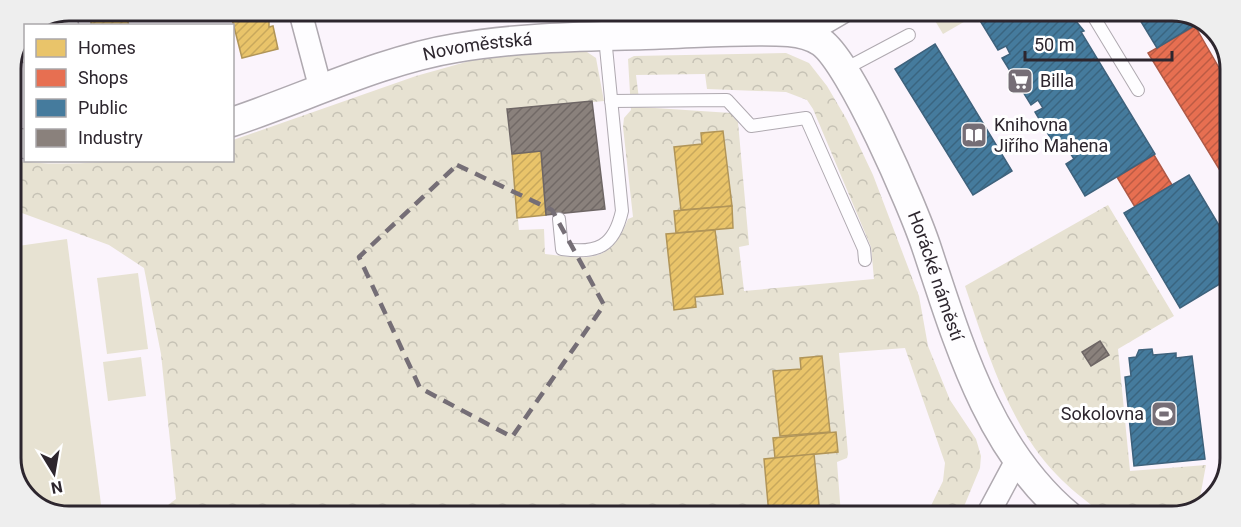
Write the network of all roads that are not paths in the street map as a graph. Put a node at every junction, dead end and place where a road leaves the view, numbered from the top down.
1 (303, 21) edge
2 (1096, 21) edge
3 (801, 24) edge
4 (909, 35) dead end
5 (605, 37) junction
6 (843, 70) junction
7 (321, 90) junction
8 (1138, 90) dead end
9 (611, 101) junction
10 (234, 121) edge
11 (559, 219) dead end
12 (865, 260) dead end
13 (1017, 460) junction
14 (992, 506) edge
15 (1058, 506) edge

1 - 7 street
2 - 8 lane
3 - 5 street, Novoměstská
3 - 6 street, Horácké náměstí
4 - 6 lane
5 - 7 street, Novoměstská
5 - 9 lane
6 - 13 street, Horácké náměstí
7 - 10 street, Novoměstská
9 - 11 lane
9 - 12 lane
13 - 14 street
13 - 15 street, Horácké náměstí

